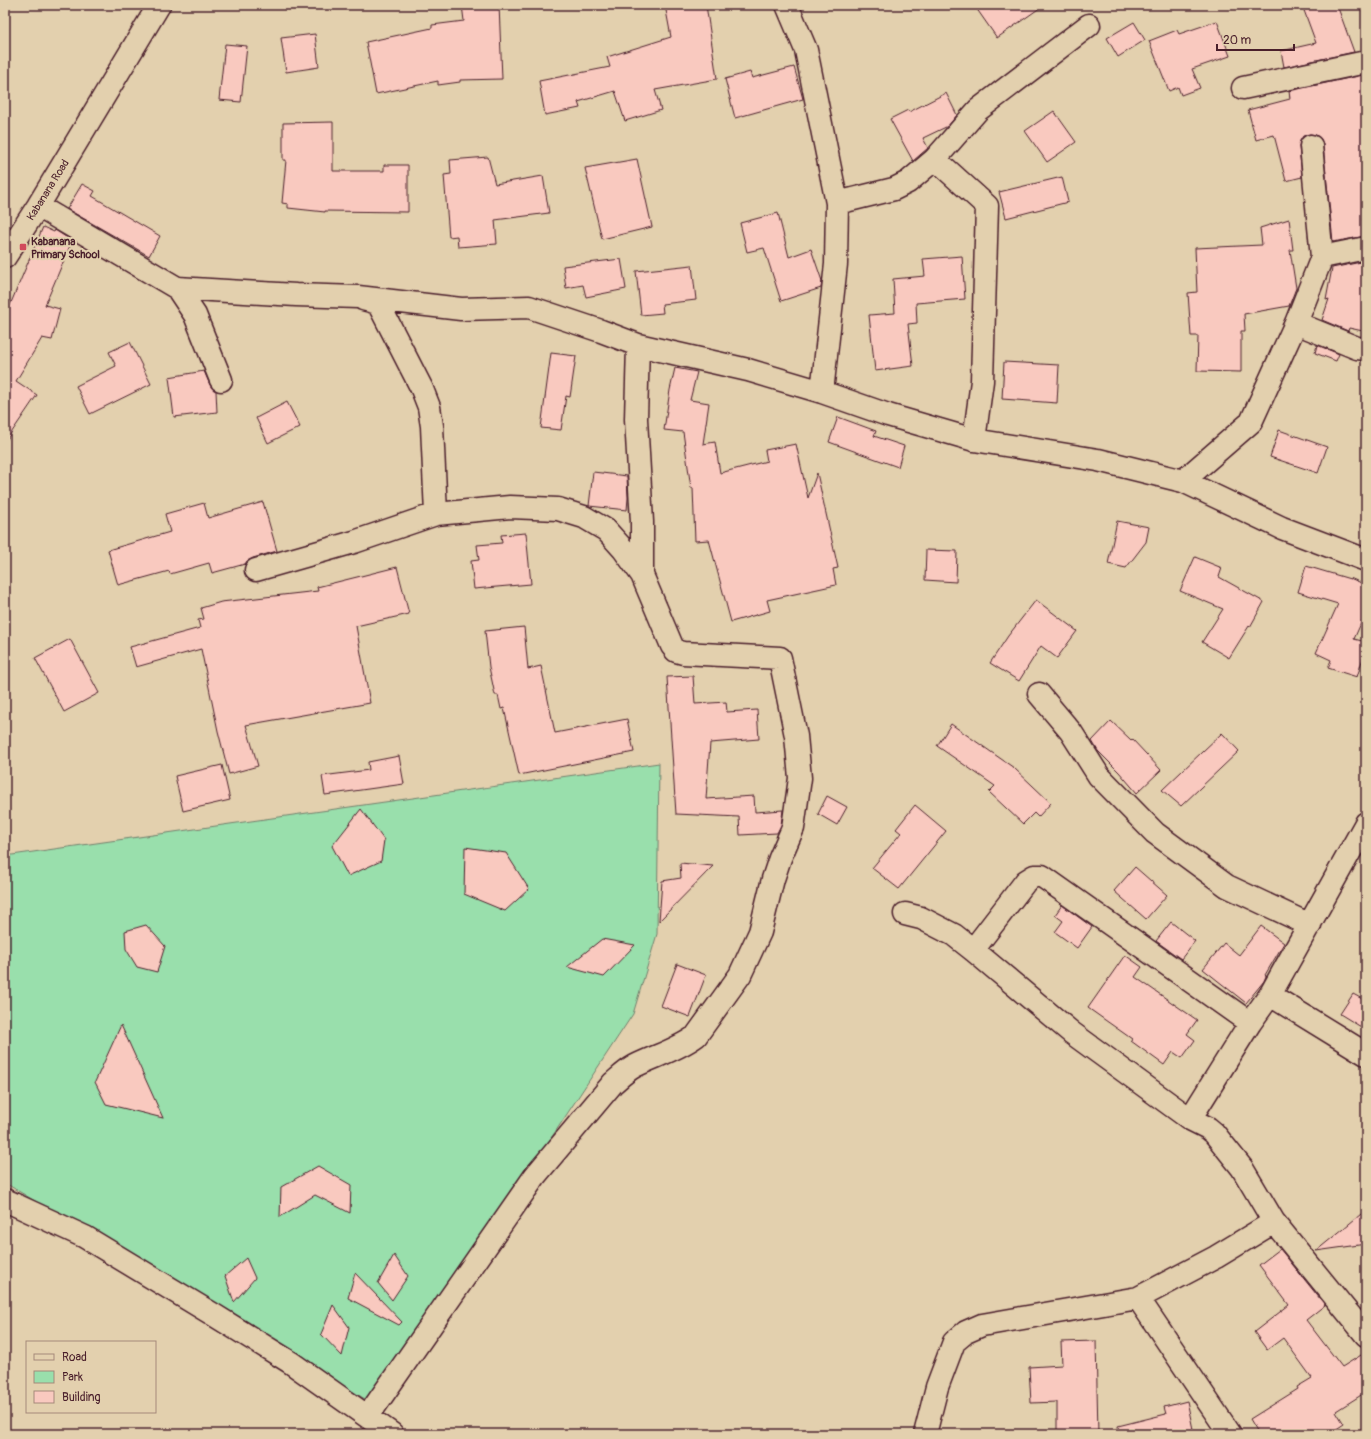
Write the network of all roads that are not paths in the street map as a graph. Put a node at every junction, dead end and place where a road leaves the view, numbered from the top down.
1 (787, 5) edge
2 (162, 6) edge
3 (1089, 25) dead end
4 (1366, 62) edge
5 (1243, 88) dead end
6 (1311, 146) dead end
7 (935, 159) junction
8 (837, 203) junction
9 (38, 206) junction
10 (1366, 248) edge
11 (5, 257) edge
12 (1322, 257) junction
13 (177, 288) junction
14 (358, 297) junction
15 (1296, 323) junction
16 (638, 345) junction
17 (1366, 349) edge
18 (221, 380) dead end
19 (822, 392) junction
20 (974, 440) junction
21 (1183, 481) junction
22 (436, 514) junction
23 (1366, 560) edge
24 (256, 570) dead end
25 (642, 575) junction
26 (1039, 694) dead end
27 (1366, 823) edge
28 (905, 914) dead end
29 (1310, 925) junction
30 (973, 950) junction
31 (1270, 995) junction
32 (1250, 1023) junction
33 (1366, 1054) edge
34 (1190, 1119) junction
35 (5, 1200) edge
36 (1274, 1222) junction
37 (1138, 1298) junction
38 (1366, 1335) edge
39 (368, 1416) junction
40 (392, 1434) edge
41 (925, 1434) edge
42 (1230, 1434) edge

1 - 8 street
2 - 9 street, Kabanana Road
3 - 7 street
4 - 5 street
6 - 12 street
7 - 8 street
7 - 20 street
8 - 19 street
9 - 11 street, Kabanana Road
9 - 13 street
10 - 12 street
12 - 15 street
13 - 14 street
13 - 18 street
14 - 16 street
14 - 22 street
15 - 17 street
15 - 21 street
16 - 19 street
16 - 25 street
19 - 20 street
20 - 21 street
21 - 23 street
22 - 24 street
22 - 25 street
25 - 39 street
26 - 29 street
27 - 29 street
28 - 30 street
29 - 31 street
30 - 32 street
30 - 34 street
31 - 32 street
31 - 33 street
32 - 34 street
34 - 36 street
35 - 39 street
36 - 37 street
36 - 38 street
37 - 41 street
37 - 42 street
39 - 40 street

